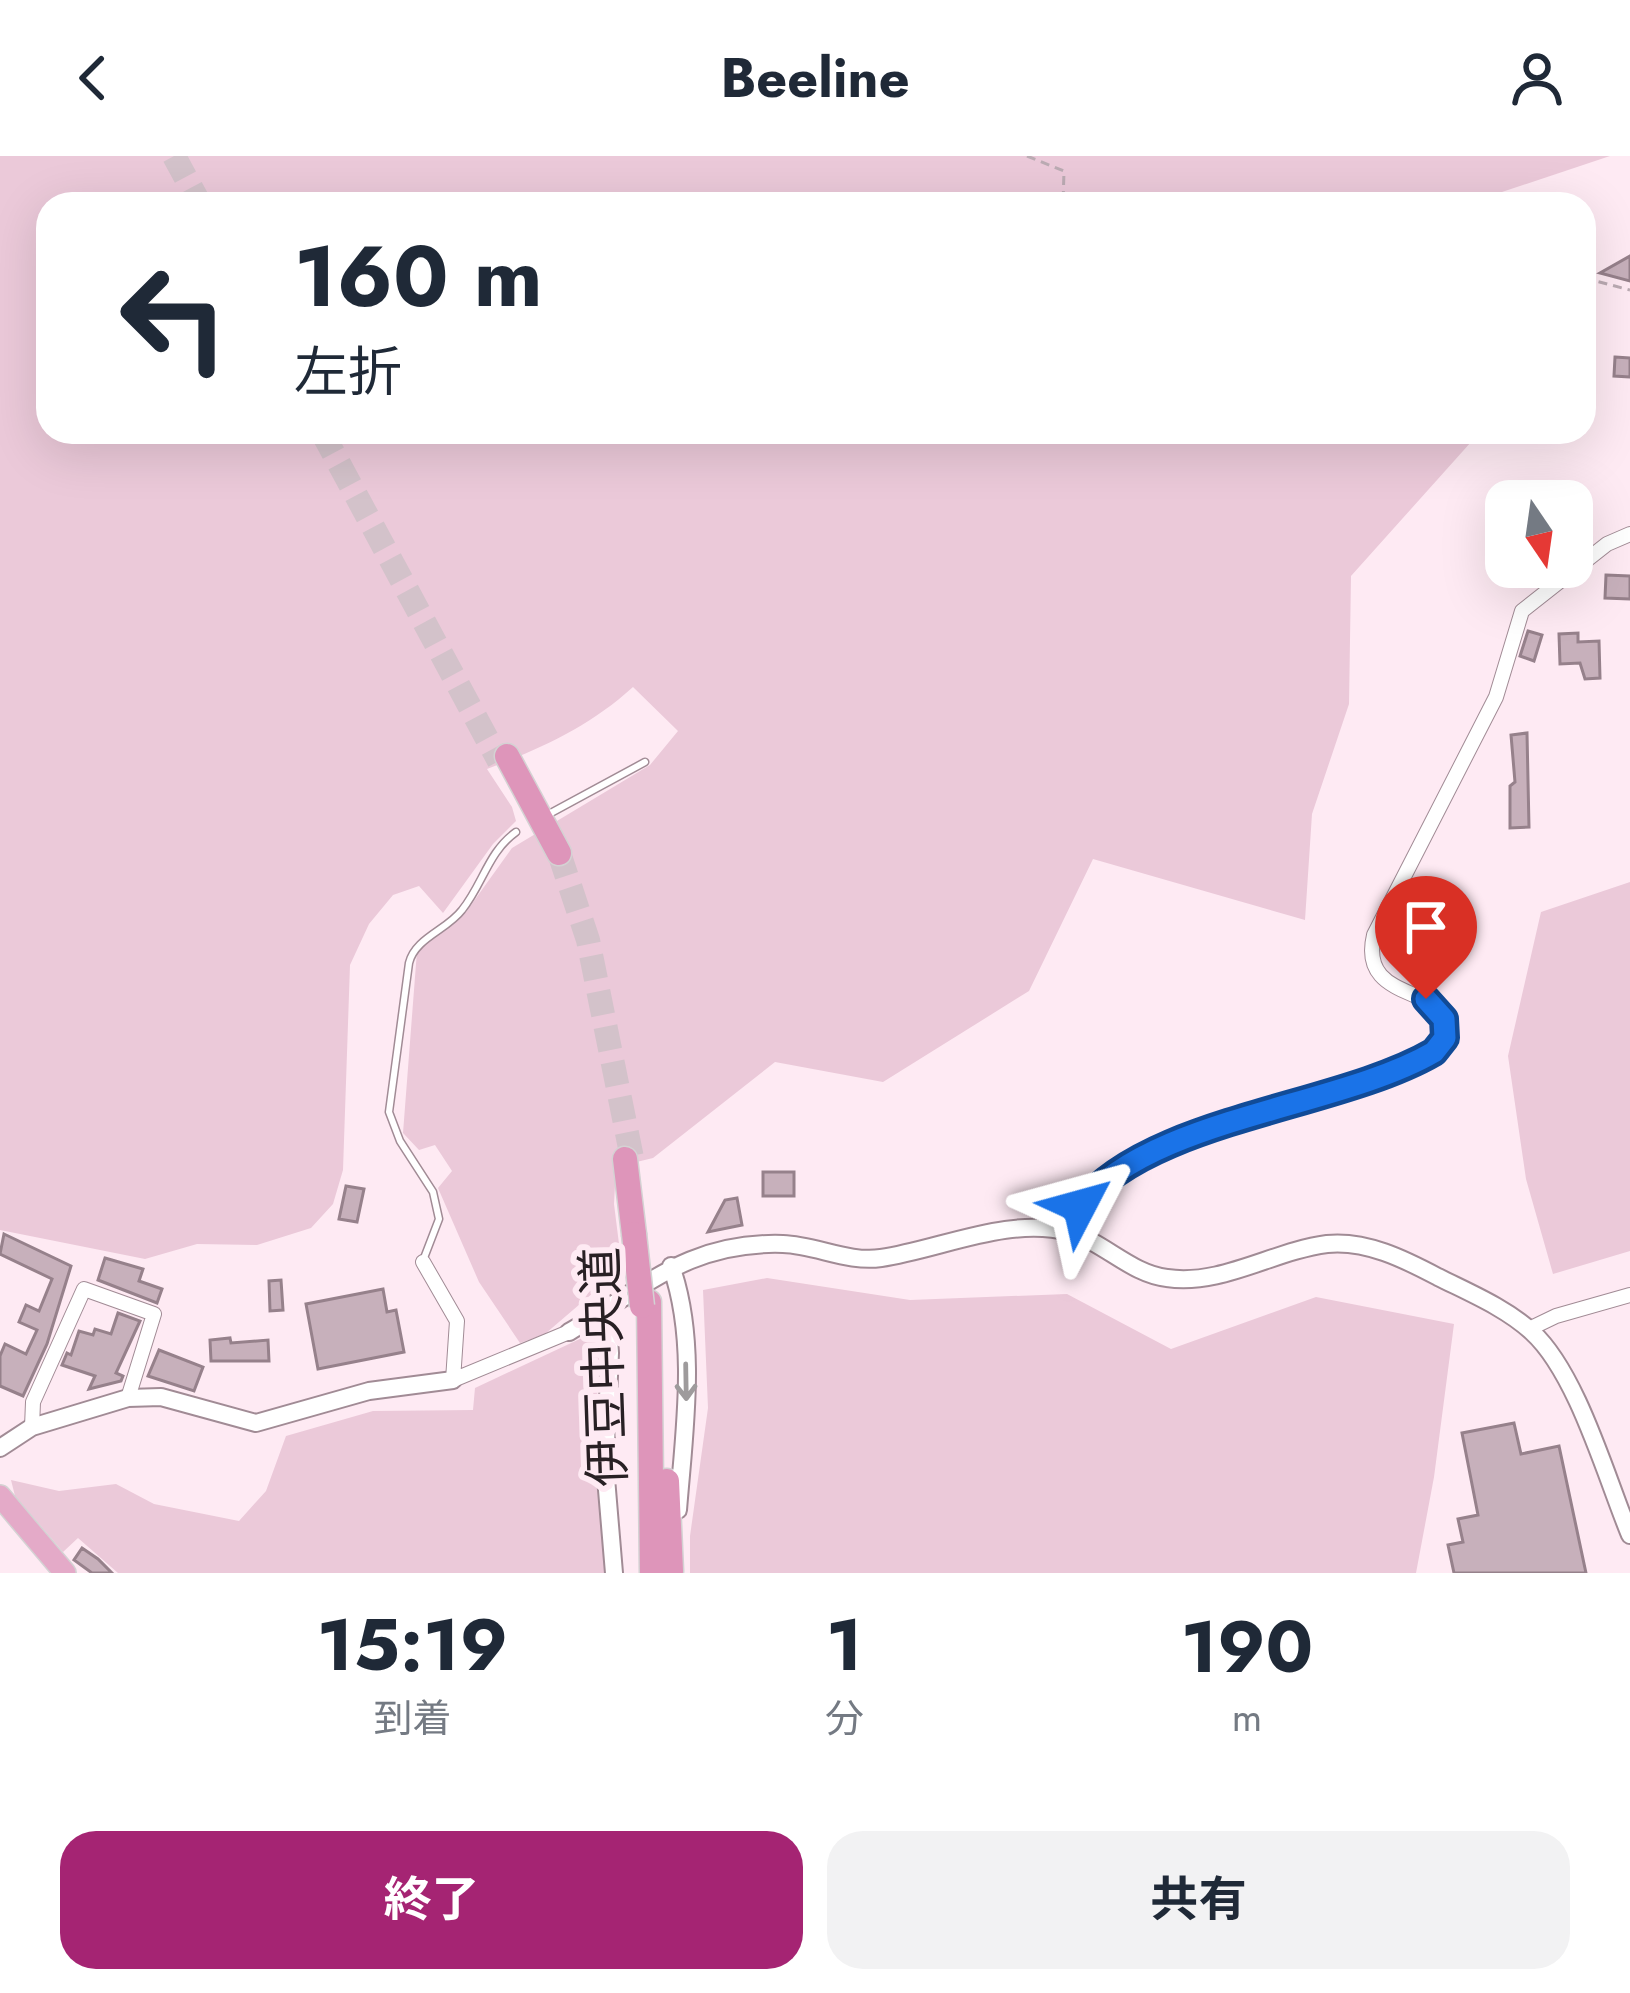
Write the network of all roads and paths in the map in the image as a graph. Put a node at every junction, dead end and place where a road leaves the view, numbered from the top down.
1 (1027, 156) edge
2 (1063, 192) edge
3 (1596, 281) edge
4 (1630, 290) edge
5 (1630, 534) edge
6 (503, 759) tunnel mouth
7 (645, 763) dead end
8 (546, 816) dead end
9 (516, 832) dead end
10 (555, 856) tunnel mouth
11 (629, 1159) tunnel mouth
12 (1069, 1232) junction
13 (423, 1262) joint
14 (671, 1266) junction
15 (1630, 1295) edge
16 (647, 1309) junction
17 (597, 1316) junction
18 (1529, 1329) junction
19 (569, 1332) joint
20 (453, 1380) junction
21 (128, 1398) junction
22 (32, 1427) junction
23 (0, 1448) edge
24 (4, 1510) edge
25 (1630, 1535) edge
26 (65, 1573) edge
27 (614, 1573) edge
28 (654, 1573) edge

1 - 2 path
3 - 4 path
5 - 12 street
6 - 10 highway
7 - 8 lane
9 - 13 lane
11 - 16 highway, 伊豆中央道, bridge
12 - 14 street
12 - 18 street
13 - 20 street
14 - 17 street
14 -> 28 street
15 - 18 street
16 - 28 highway, 伊豆中央道
16 - 28 highway
17 - 19 street
17 - 27 street
18 - 25 street
19 - 20 street
20 - 21 street
21 - 22 street
21 - 22 street
22 - 23 street
24 - 26 highway

